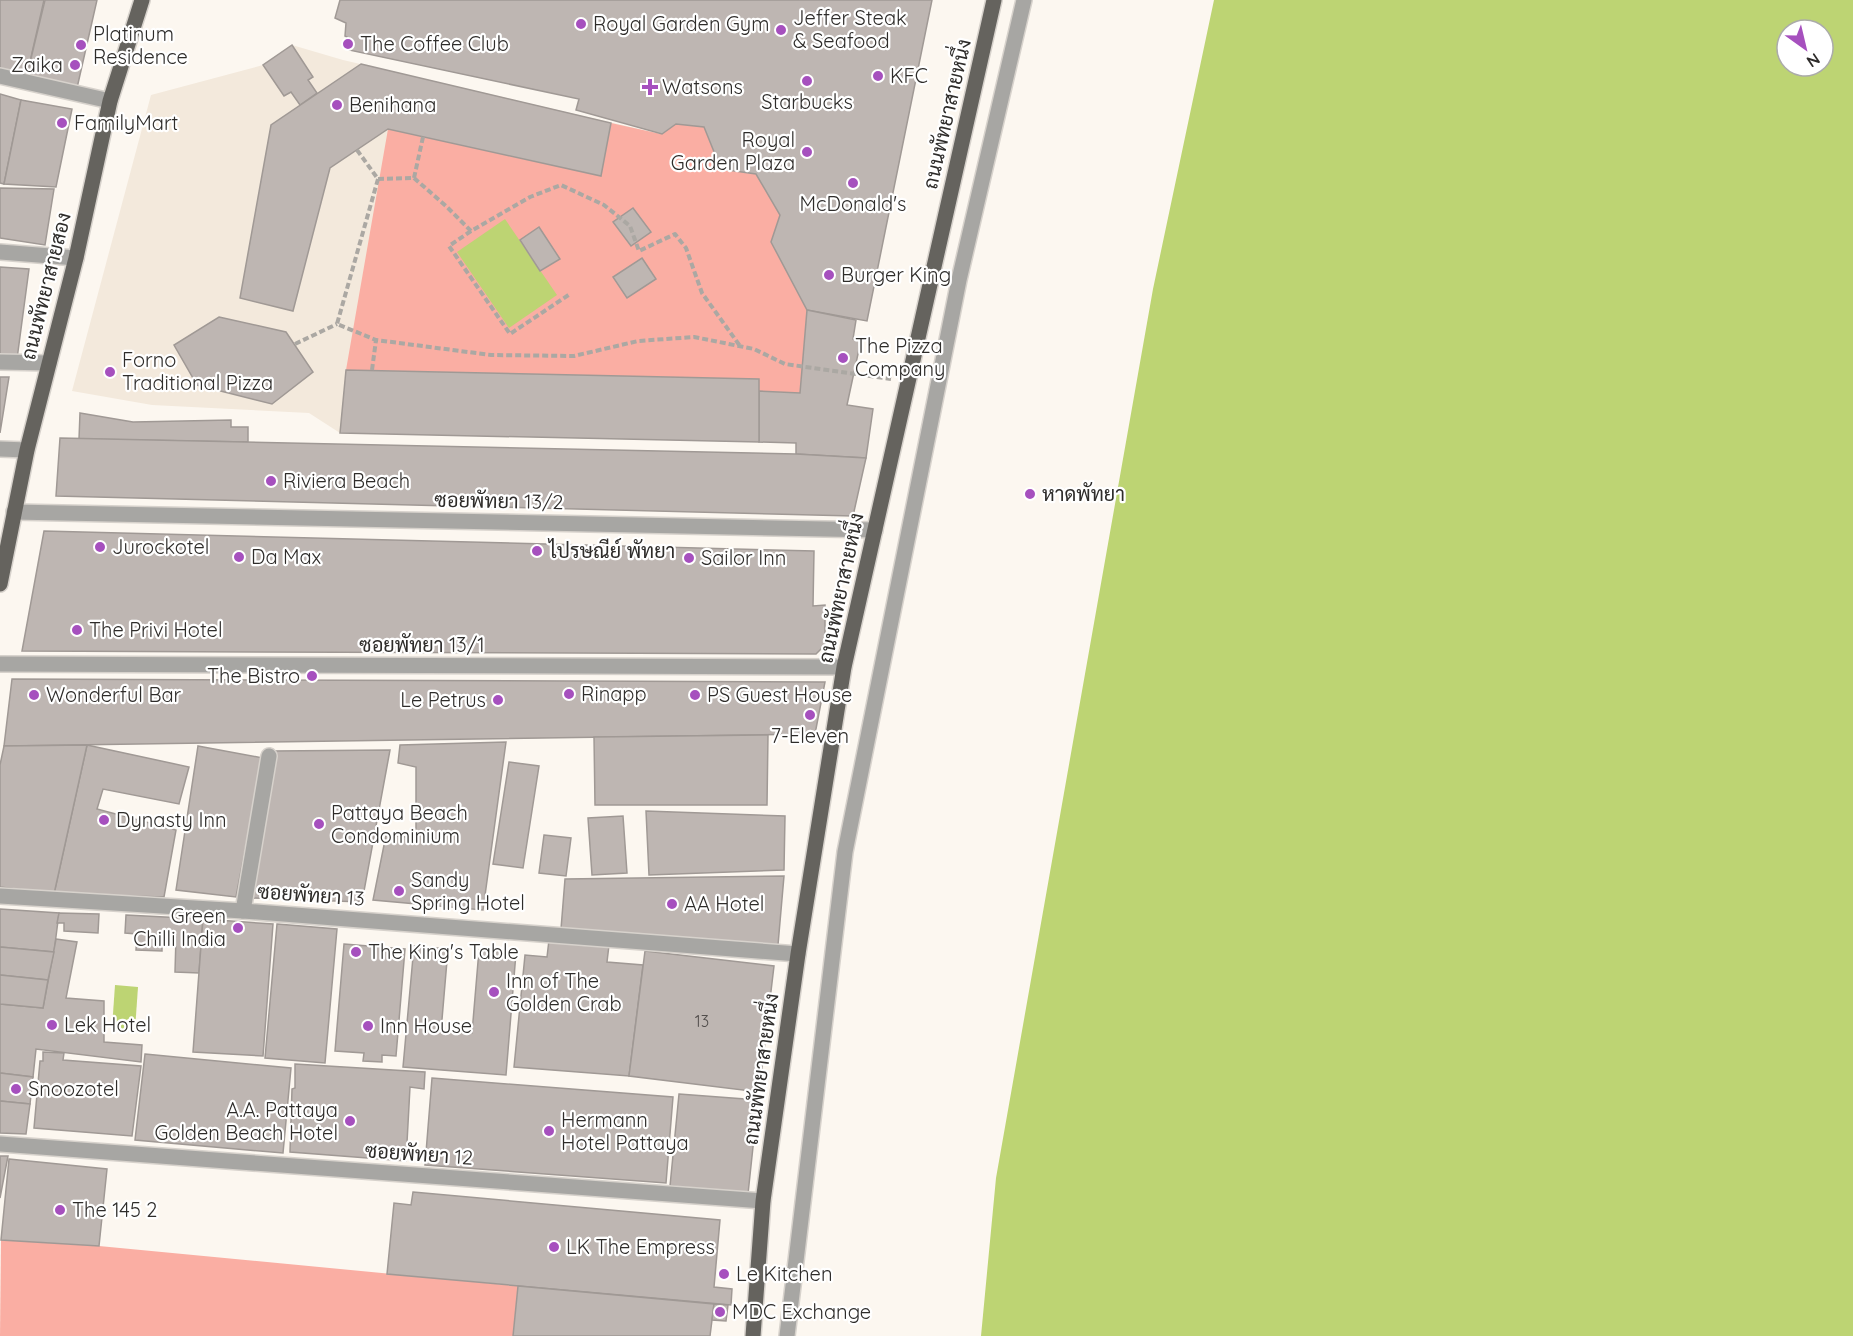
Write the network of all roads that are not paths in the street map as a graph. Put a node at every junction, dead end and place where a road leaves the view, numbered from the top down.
1 (142, 0) edge
2 (994, 0) edge
3 (1024, 0) edge
4 (0, 76) edge
5 (110, 101) junction
6 (0, 252) edge
7 (76, 258) junction
8 (0, 362) edge
9 (49, 363) junction
10 (0, 449) edge
11 (27, 450) junction
12 (14, 512) junction
13 (875, 530) junction
14 (0, 584) edge
15 (0, 664) edge
16 (844, 667) junction
17 (268, 756) dead end
18 (0, 896) edge
19 (243, 911) junction
20 (798, 954) junction
21 (0, 1144) edge
22 (763, 1201) junction
23 (753, 1336) edge
24 (787, 1336) edge

1 - 5 main road, ถนนพัทยาสายสอง
2 - 13 main road, ถนนพัทยาสายหนึ่ง
3 - 24 street
4 - 5 street
5 - 7 main road, ถนนพัทยาสายสอง
6 - 7 street
7 - 9 main road, ถนนพัทยาสายสอง
8 - 9 street
9 - 11 main road, ถนนพัทยาสายสอง
10 - 11 street
11 - 12 main road, ถนนพัทยาสายสอง
12 - 13 street, ซอยพัทยา 13/2
12 - 14 main road, ถนนพัทยาสายสอง
13 - 16 main road, ถนนพัทยาสายหนึ่ง
15 - 16 street, ซอยพัทยา 13/1
16 - 20 main road, ถนนพัทยาสายหนึ่ง
17 - 19 street
18 - 19 street, ซอยพัทยา 13
19 - 20 street, ซอยพัทยา 13
20 - 22 main road, ถนนพัทยาสายหนึ่ง
21 - 22 street, ซอยพัทยา 12
22 - 23 main road, ถนนพัทยาสายหนึ่ง

